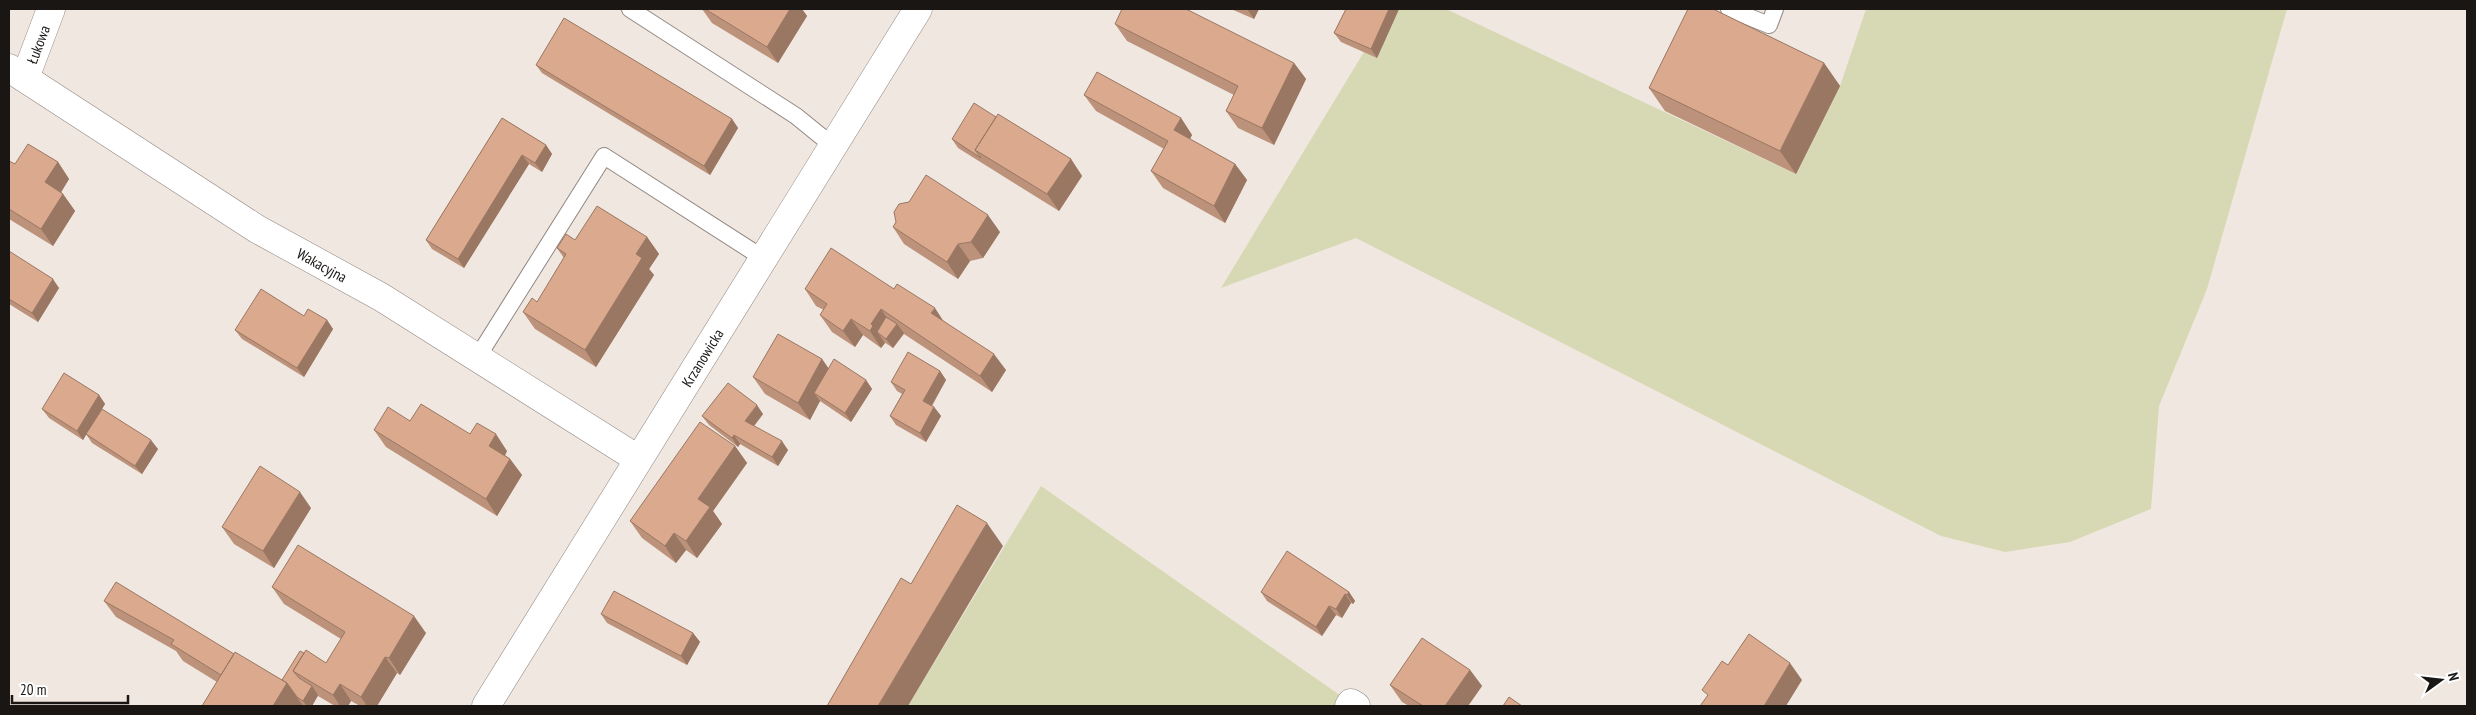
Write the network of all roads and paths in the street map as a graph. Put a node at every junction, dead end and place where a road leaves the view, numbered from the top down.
1 (51, 9) edge
2 (630, 9) edge
3 (918, 9) edge
4 (1729, 9) edge
5 (1775, 9) edge
6 (17, 73) edge
7 (833, 146) junction
8 (763, 258) junction
9 (477, 358) junction
10 (638, 459) junction
11 (486, 706) edge

1 - 6 street, Łukowa
2 - 7 lane
3 - 7 street, Krzanowicka
4 - 5 lane
6 - 9 street, Wakacyjna
7 - 8 street, Krzanowicka
8 - 9 lane
8 - 10 street, Krzanowicka
9 - 10 street, Wakacyjna
10 - 11 street, Krzanowicka

